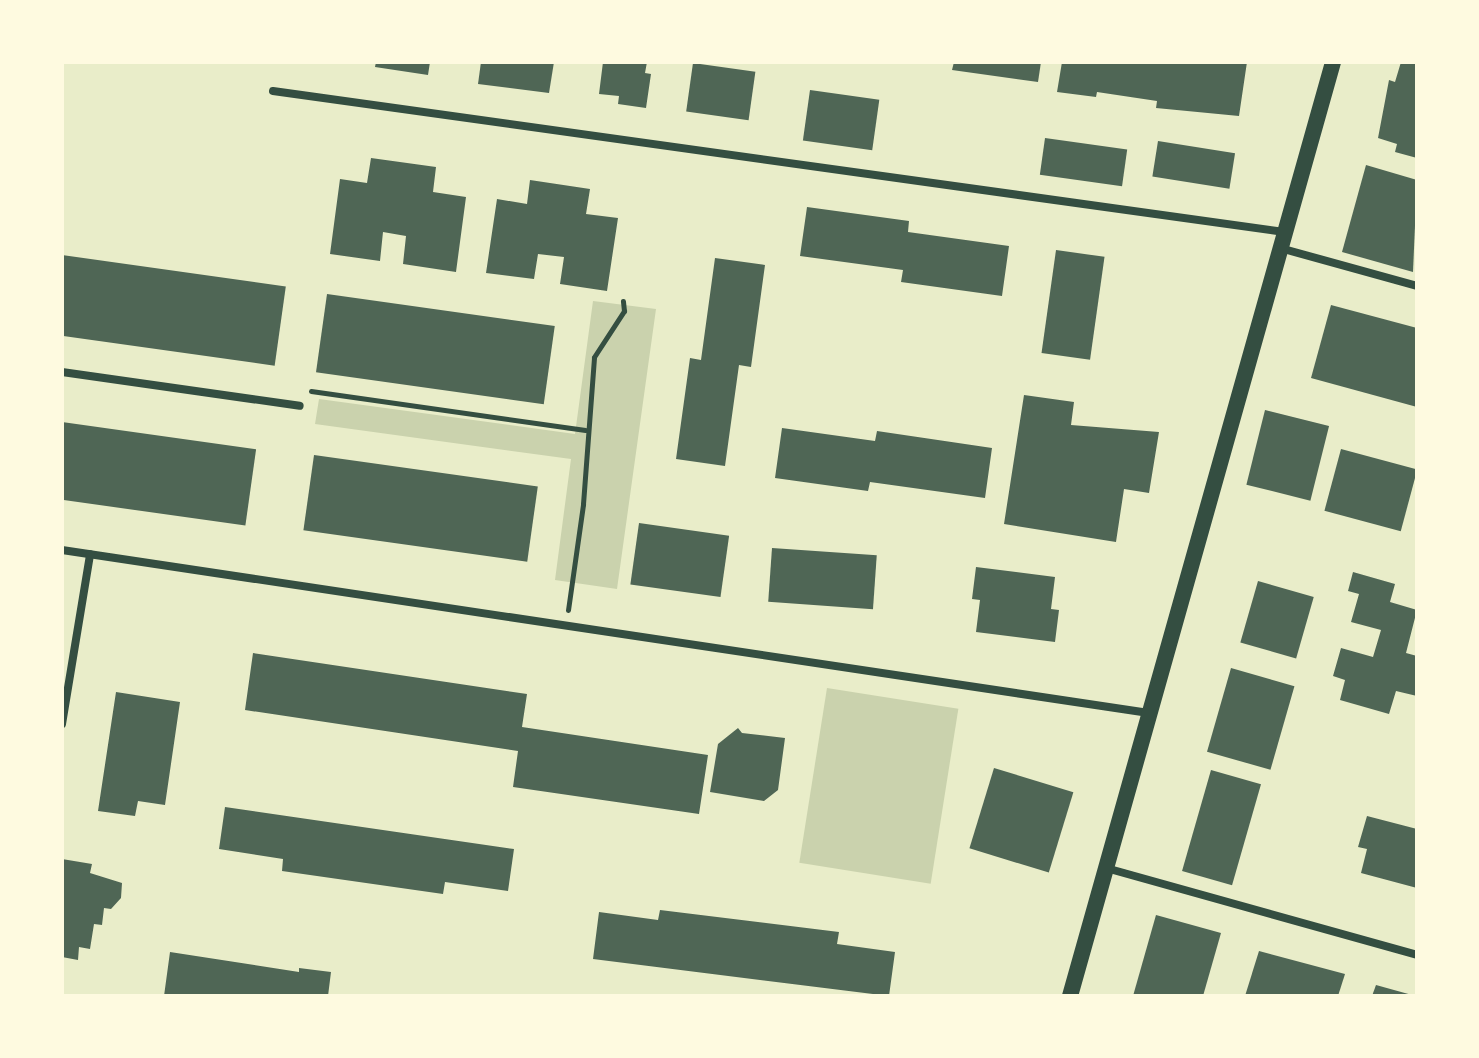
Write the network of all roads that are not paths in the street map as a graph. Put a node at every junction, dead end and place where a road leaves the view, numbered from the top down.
1 (1333, 62) edge
2 (273, 91) dead end
3 (1282, 240) junction
4 (1417, 286) edge
5 (62, 372) edge
6 (300, 406) road end
7 (62, 550) edge
8 (90, 554) junction
9 (1150, 713) junction
10 (62, 724) edge
11 (1106, 868) junction
12 (1417, 955) edge
13 (1070, 996) edge

1 - 3 main road
2 - 3 street
3 - 4 street
3 - 9 main road
5 - 6 street
7 - 8 street
8 - 9 street
8 - 10 street
9 - 11 main road
11 - 12 street
11 - 13 main road

